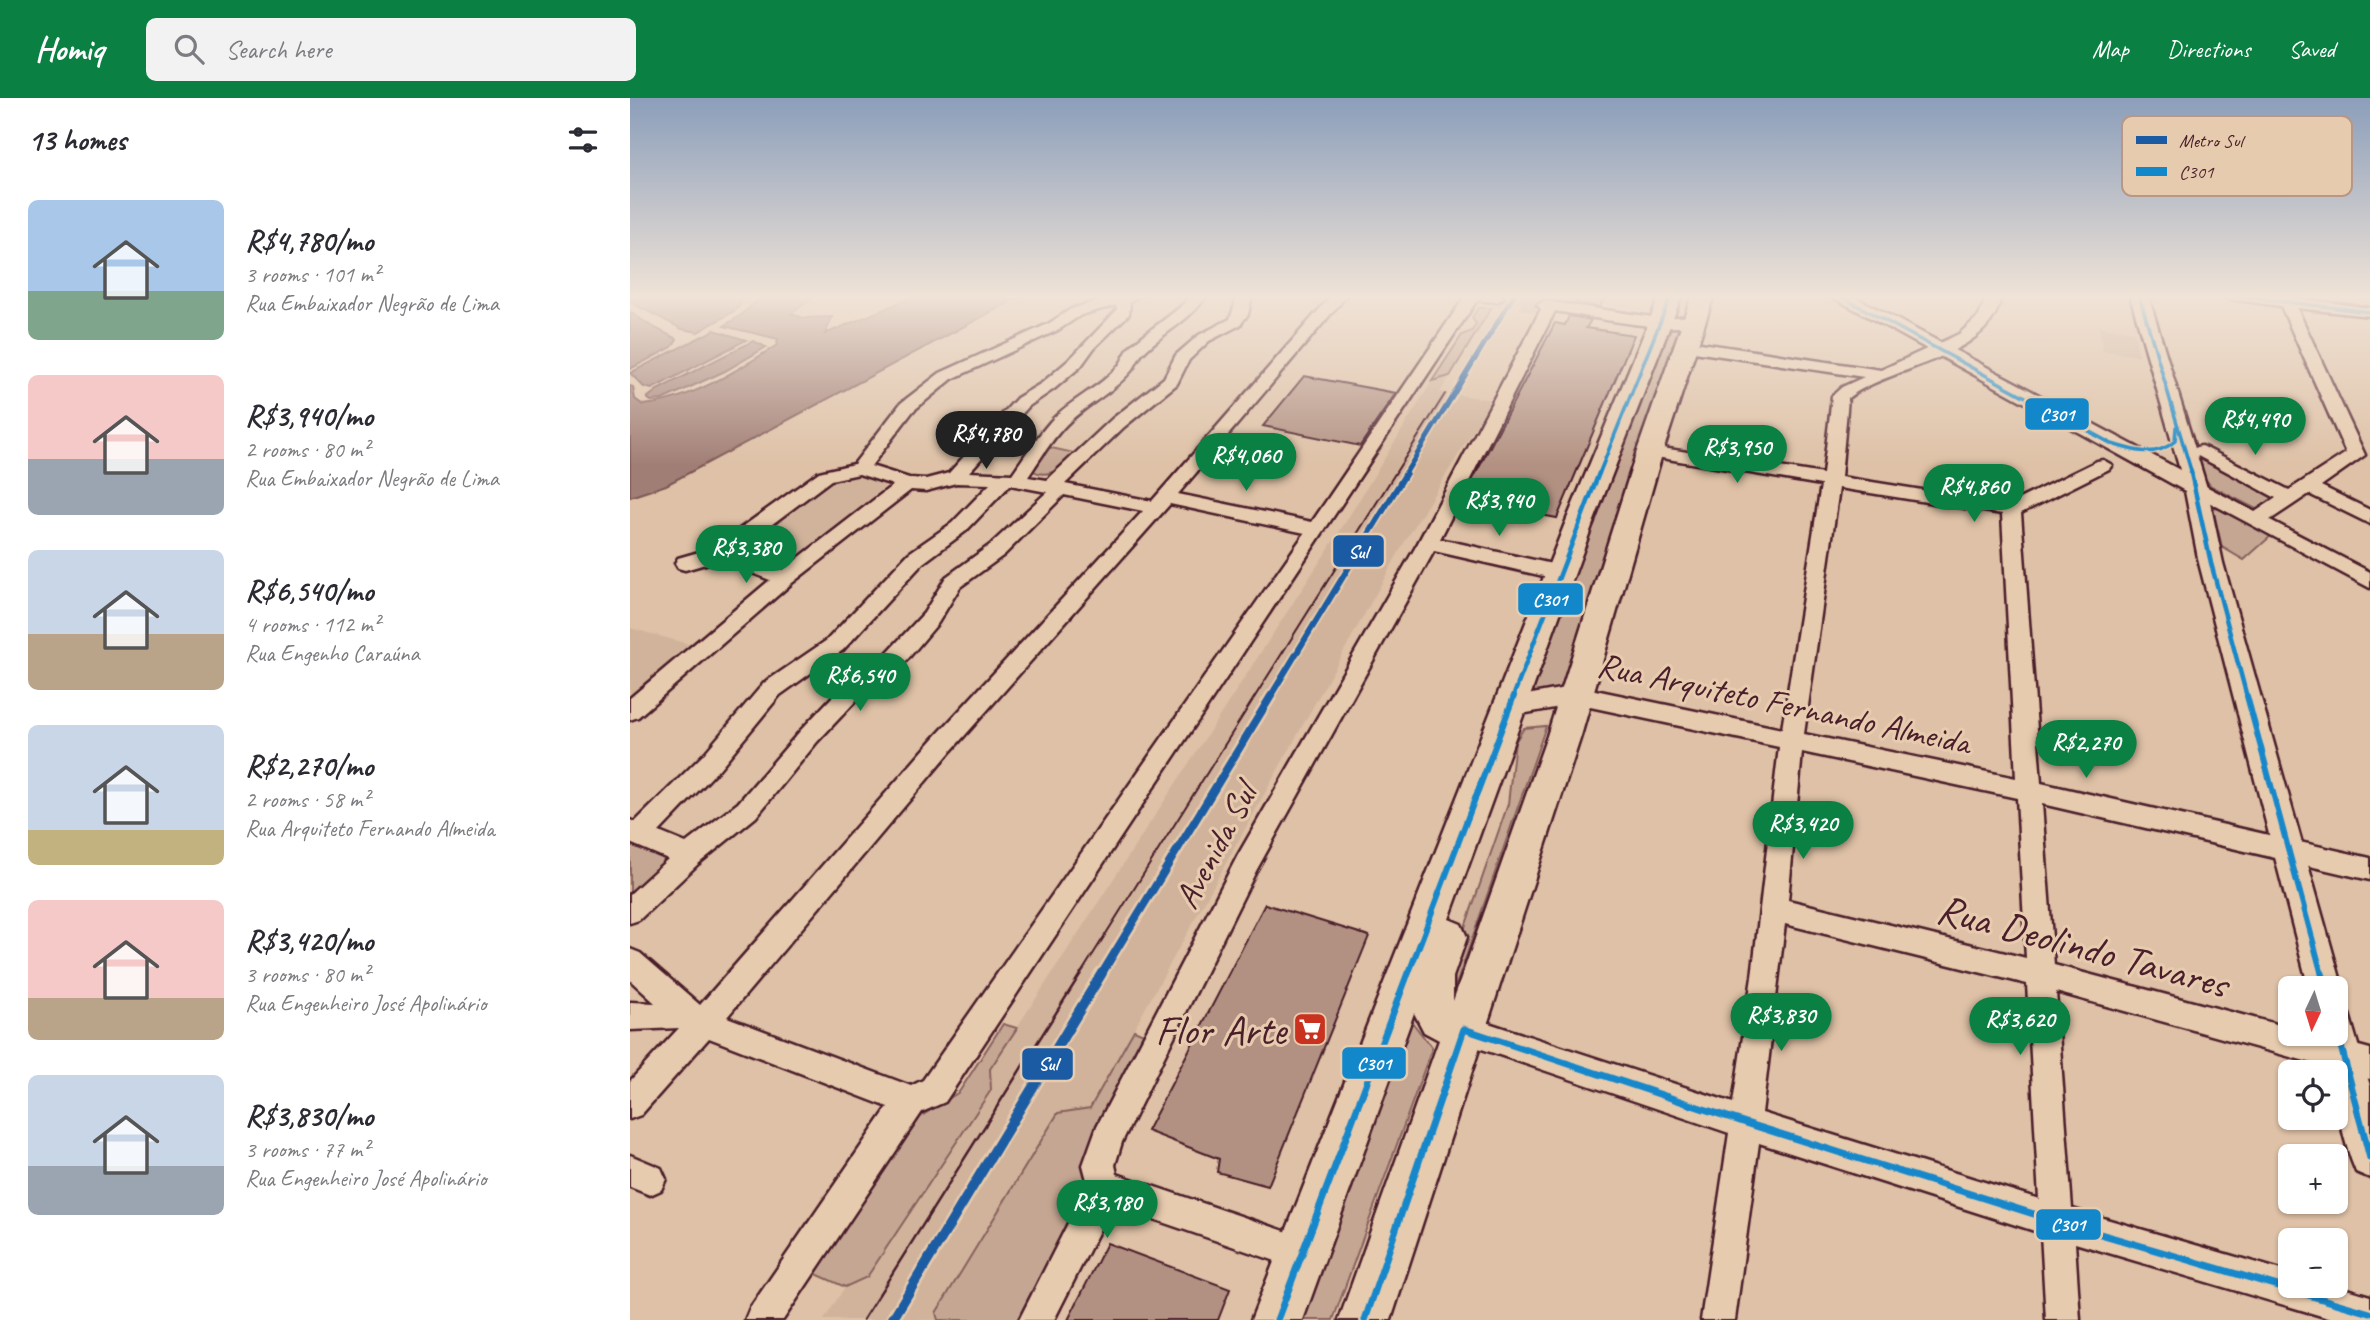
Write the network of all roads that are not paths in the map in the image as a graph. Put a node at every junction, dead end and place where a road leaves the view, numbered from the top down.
1 (998, 352) edge
2 (1084, 352) edge
3 (1134, 352) edge
4 (1189, 352) edge
5 (1291, 352) edge
6 (1436, 352) edge
7 (1524, 352) edge
8 (1663, 352) edge
9 (1671, 352) edge
10 (1794, 352) edge
11 (1932, 352) edge
12 (1948, 352) edge
13 (2155, 352) edge
14 (2311, 352) edge
15 (1880, 375) junction
16 (2176, 426) junction
17 (2112, 444) junction
18 (1650, 451) junction
19 (2202, 451) dead end
20 (2350, 461) junction
21 (2103, 465) dead end
22 (860, 468) junction
23 (2370, 471) edge
24 (955, 477) junction
25 (1011, 480) junction
26 (1831, 481) junction
27 (907, 484) junction
28 (2309, 487) junction
29 (1056, 488) junction
30 (2196, 488) junction
31 (2290, 498) junction
32 (1161, 503) junction
33 (2011, 510) junction
34 (2370, 518) edge
35 (2256, 520) junction
36 (1317, 529) junction
37 (1428, 543) junction
38 (720, 554) junction
39 (685, 563) dead end
40 (1560, 573) junction
41 (785, 578) junction
42 (2370, 581) edge
43 (1576, 695) junction
44 (1511, 707) junction
45 (630, 710) edge
46 (1792, 740) junction
47 (1489, 763) junction
48 (2027, 790) junction
49 (635, 833) edge
50 (2290, 852) junction
51 (689, 856) junction
52 (2370, 869) edge
53 (1774, 909) junction
54 (630, 911) edge
55 (630, 961) edge
56 (2039, 974) junction
57 (2323, 976) edge
58 (630, 1016) edge
59 (696, 1018) junction
60 (1464, 1029) junction
61 (2350, 1049) edge
62 (911, 1101) junction
63 (630, 1104) edge
64 (1746, 1123) junction
65 (2370, 1158) edge
66 (1104, 1186) junction
67 (2056, 1221) junction
68 (1302, 1253) junction
69 (2370, 1313) edge
70 (762, 1320) edge
71 (1036, 1320) edge
72 (1277, 1320) edge
73 (1365, 1320) edge
74 (1718, 1320) edge
75 (2063, 1320) edge

1 - 22 street
2 - 24 street
3 - 25 street
4 - 29 street
5 - 32 street
6 - 36 street
7 - 37 street, Avenida Sul
8 - 40 highway
9 - 18 highway
10 - 15 street
11 - 15 street
12 - 17 main road
13 - 16 main road
14 - 20 street
15 - 26 street
16 - 17 main road
16 - 30 main road
17 - 30 main road
18 - 26 street
18 - 43 highway
19 - 31 street
20 - 23 street
20 - 28 street
21 - 33 street
22 - 27 street
22 - 38 street
24 - 25 street
24 - 27 street
25 - 29 street
25 - 49 street
26 - 33 street
26 - 46 street
27 - 41 street
28 - 31 street
28 - 34 street
29 - 32 street
29 - 51 street
30 - 35 street
30 - 50 main road
31 - 35 street
32 - 36 street
32 - 59 street
33 - 48 street
35 - 42 street
36 - 62 street
37 - 40 street
37 - 66 street, Avenida Sul
38 - 39 street
38 - 41 street
40 - 44 highway
41 - 45 street
43 - 44 street, Rua Arquiteto Fernando Almeida
43 - 46 street, Rua Arquiteto Fernando Almeida
43 - 60 highway
44 - 47 highway
46 - 48 street, Rua Arquiteto Fernando Almeida
46 - 53 street
47 - 60 highway
47 - 68 highway
48 - 50 street, Rua Arquiteto Fernando Almeida
48 - 56 street
49 - 51 street
50 - 52 street, Rua Arquiteto Fernando Almeida
50 - 57 main road
51 - 54 street
53 - 56 street, Rua Deolindo Tavares
53 - 64 street
55 - 59 street
56 - 61 street, Rua Deolindo Tavares
56 - 67 street
58 - 59 street
59 - 62 street
59 - 63 street
60 - 64 street
60 - 73 highway
61 - 65 main road
62 - 70 street
64 - 67 street
64 - 74 street
66 - 68 street
66 - 71 street, Avenida Sul
67 - 69 street
67 - 75 street
68 - 72 highway

